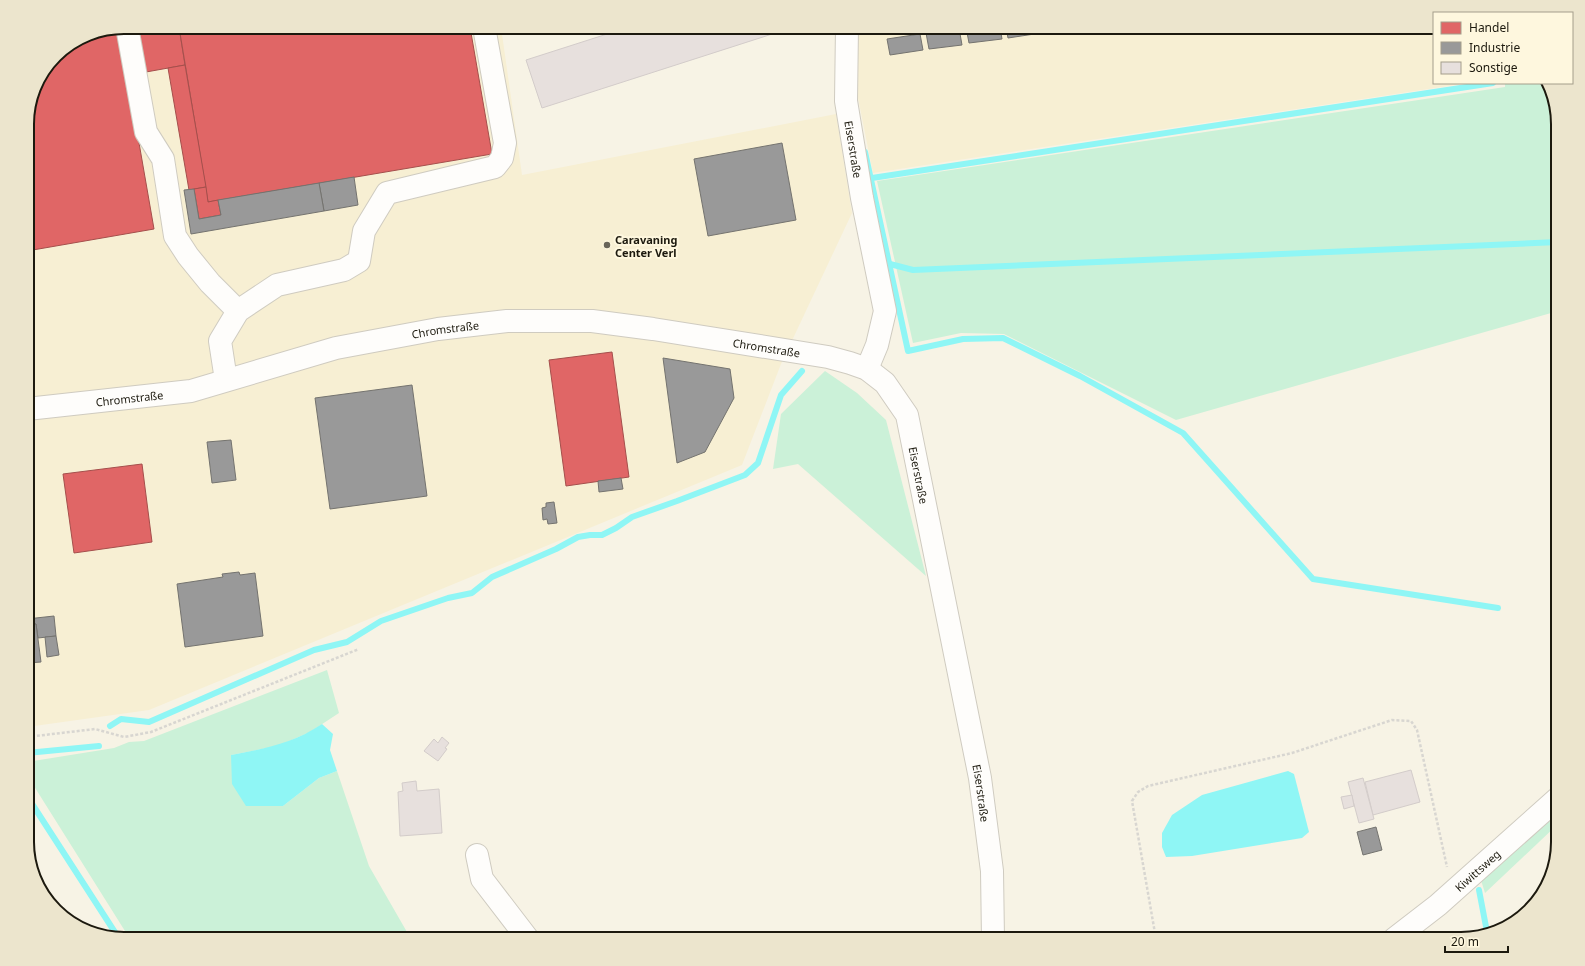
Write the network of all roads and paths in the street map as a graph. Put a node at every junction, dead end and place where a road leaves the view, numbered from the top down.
1 (128, 34) edge
2 (485, 34) edge
3 (846, 34) edge
4 (238, 311) junction
5 (867, 369) junction
6 (226, 380) junction
7 (34, 408) edge
8 (359, 649) dead end
9 (34, 736) edge
10 (1551, 804) edge
11 (477, 855) dead end
12 (1457, 888) junction
13 (523, 932) edge
14 (993, 932) edge
15 (1155, 932) edge
16 (1403, 932) edge

1 - 4 street
2 - 4 street
3 - 5 street, Eiserstraße
4 - 6 street
5 - 6 street, Chromstraße
5 - 14 street, Eiserstraße
6 - 7 street, Chromstraße
8 - 9 path
10 - 12 street, Kiwittsweg
11 - 13 street
12 - 15 path
12 - 16 street, Kiwittsweg

